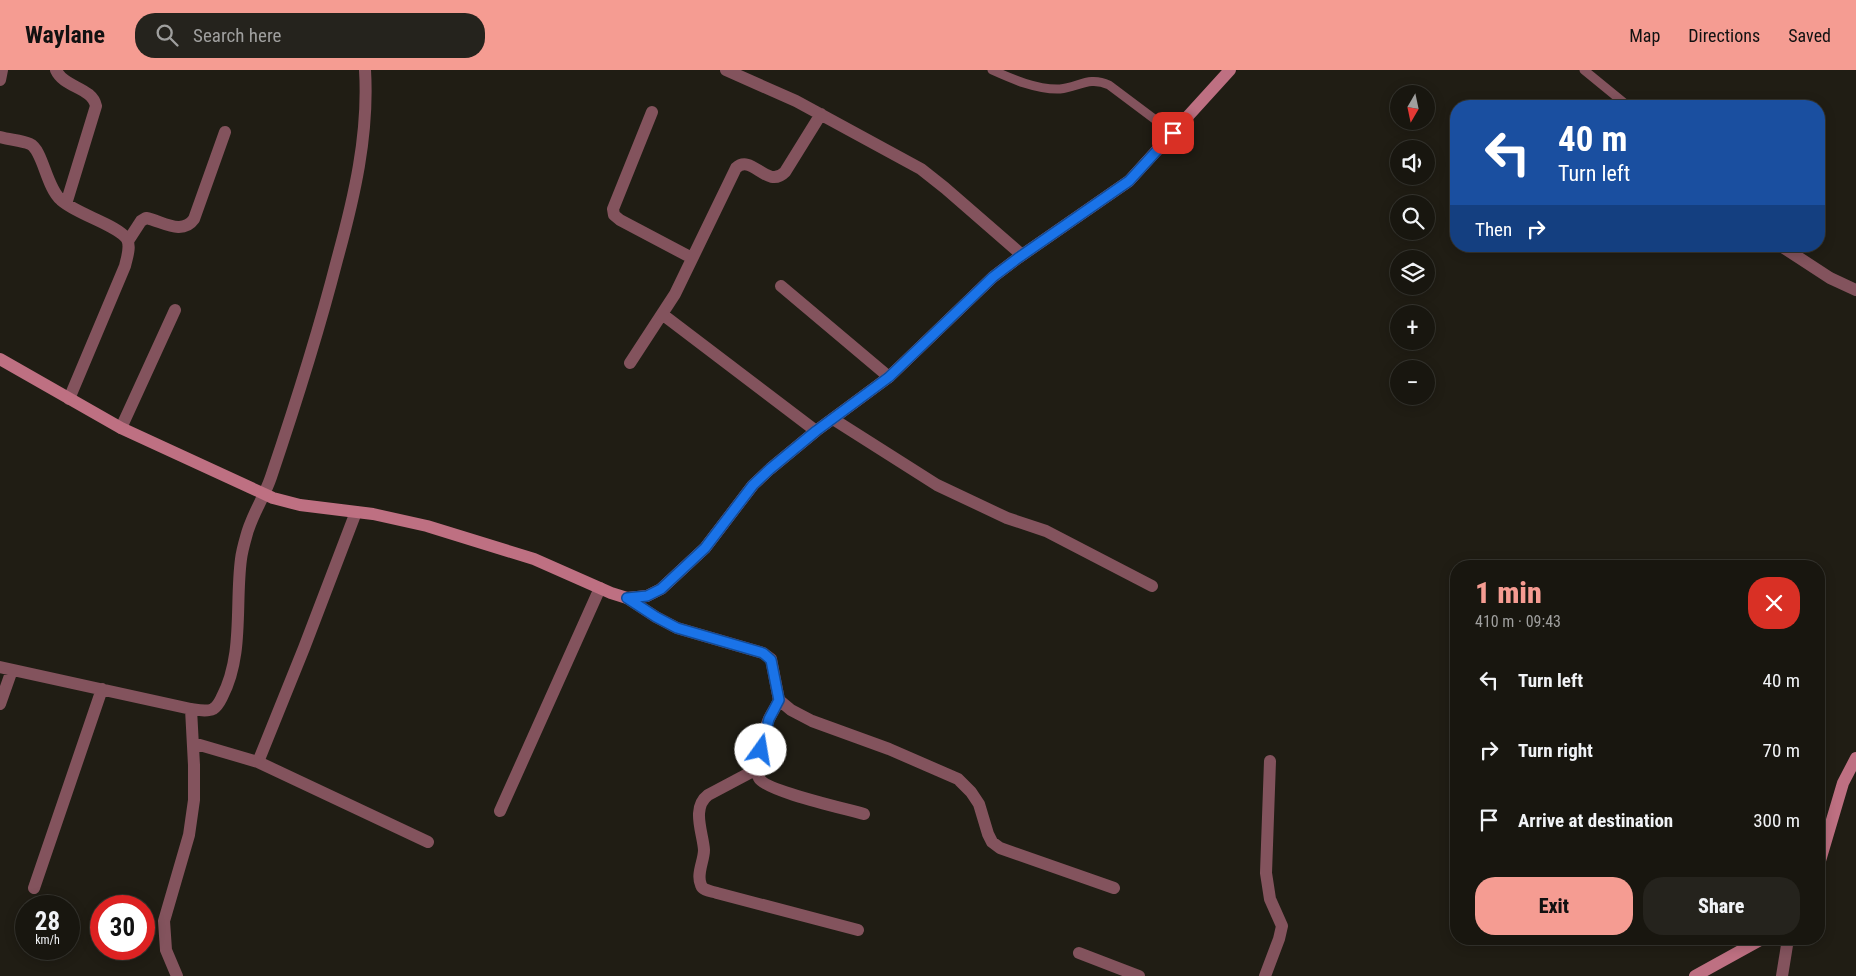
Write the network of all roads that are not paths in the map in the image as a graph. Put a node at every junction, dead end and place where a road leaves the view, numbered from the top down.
1 (2, 70) edge
2 (56, 70) edge
3 (365, 70) edge
4 (726, 70) edge
5 (992, 70) edge
6 (1230, 70) edge
7 (1584, 70) edge
8 (0, 80) edge
9 (1621, 100) edge
10 (652, 112) dead end
11 (821, 114) junction
12 (224, 132) dead end
13 (1173, 133) junction
14 (0, 137) edge
15 (66, 204) junction
16 (128, 241) junction
17 (1790, 252) edge
18 (1022, 255) junction
19 (692, 258) junction
20 (781, 286) dead end
21 (1856, 290) edge
22 (175, 310) dead end
23 (662, 314) junction
24 (0, 359) edge
25 (630, 363) dead end
26 (889, 377) junction
27 (69, 399) junction
28 (833, 418) junction
29 (120, 428) junction
30 (816, 431) junction
31 (265, 494) junction
32 (356, 512) junction
33 (1152, 586) dead end
34 (600, 588) junction
35 (627, 598) junction
36 (6, 668) edge
37 (102, 689) junction
38 (779, 700) junction
39 (0, 704) edge
40 (191, 709) junction
41 (193, 743) junction
42 (1856, 758) edge
43 (1270, 761) dead end
44 (258, 762) junction
45 (757, 769) junction
46 (500, 811) dead end
47 (864, 814) dead end
48 (428, 842) dead end
49 (1825, 844) edge
50 (34, 888) dead end
51 (1114, 888) dead end
52 (858, 930) dead end
53 (1751, 945) edge
54 (1787, 945) edge
55 (1079, 953) dead end
56 (177, 976) edge
57 (1139, 976) edge
58 (1265, 976) edge
59 (1695, 976) edge
60 (1782, 976) edge

1 - 8 street
2 - 15 street
3 - 31 street
4 - 11 street
5 - 13 lane
6 - 13 street
7 - 9 lane
10 - 19 street
11 - 18 street
11 - 19 street
12 - 16 street
13 - 18 street
14 - 15 street
15 - 16 street
16 - 27 street
17 - 21 street
18 - 26 street
19 - 23 street
20 - 26 street
22 - 29 street
23 - 25 street
23 - 30 street
24 - 27 street
26 - 28 street
27 - 29 street
28 - 30 street
28 - 33 street
29 - 31 street
30 - 35 street
31 - 32 street
31 - 40 street
32 - 34 street
32 - 44 street
34 - 35 street
34 - 46 street
35 - 38 street
36 - 37 street
36 - 39 street
37 - 40 street
37 - 50 street
38 - 45 street
38 - 51 street
40 - 41 street
41 - 44 street
41 - 56 street
42 - 49 street
43 - 58 street
44 - 48 street
45 - 47 street
45 - 52 street
53 - 59 street
54 - 60 street
55 - 57 street

